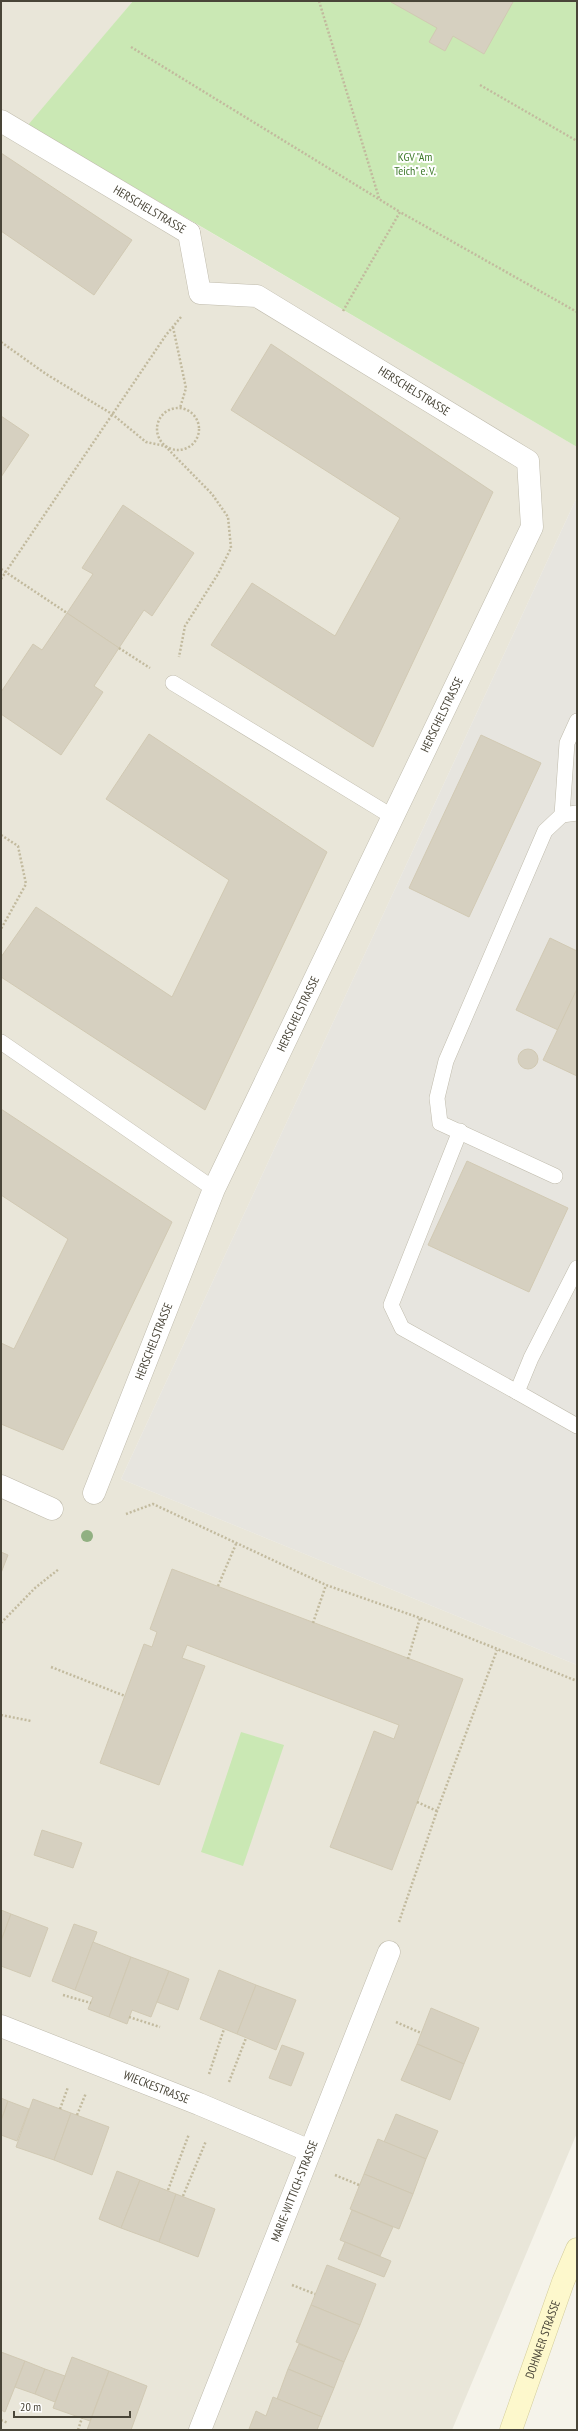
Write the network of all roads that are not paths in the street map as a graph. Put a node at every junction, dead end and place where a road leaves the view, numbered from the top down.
1 (1, 121) edge
2 (173, 683) road end
3 (577, 721) edge
4 (577, 813) edge
5 (562, 815) junction
6 (393, 817) junction
7 (1, 1042) edge
8 (460, 1130) junction
9 (555, 1176) dead end
10 (214, 1189) junction
11 (577, 1268) edge
12 (517, 1392) junction
13 (577, 1426) edge
14 (1, 1486) edge
15 (94, 1493) dead end
16 (52, 1509) dead end
17 (389, 1952) road end
18 (1, 2026) edge
19 (310, 2151) junction
20 (577, 2249) edge
21 (200, 2430) edge
22 (511, 2430) edge

1 - 6 street, HERSCHELSTRASSE
2 - 6 lane
3 - 5 lane
4 - 5 lane
5 - 8 lane
6 - 10 street, HERSCHELSTRASSE
7 - 10 lane
8 - 9 lane
8 - 12 lane
10 - 15 street, HERSCHELSTRASSE
11 - 12 lane
12 - 13 lane
14 - 16 street
17 - 19 street, MARIE-WITTICH-STRASSE
18 - 19 street, WIECKESTRASSE
19 - 21 street, MARIE-WITTICH-STRASSE
20 - 22 main road, DOHNAER STRASSE

